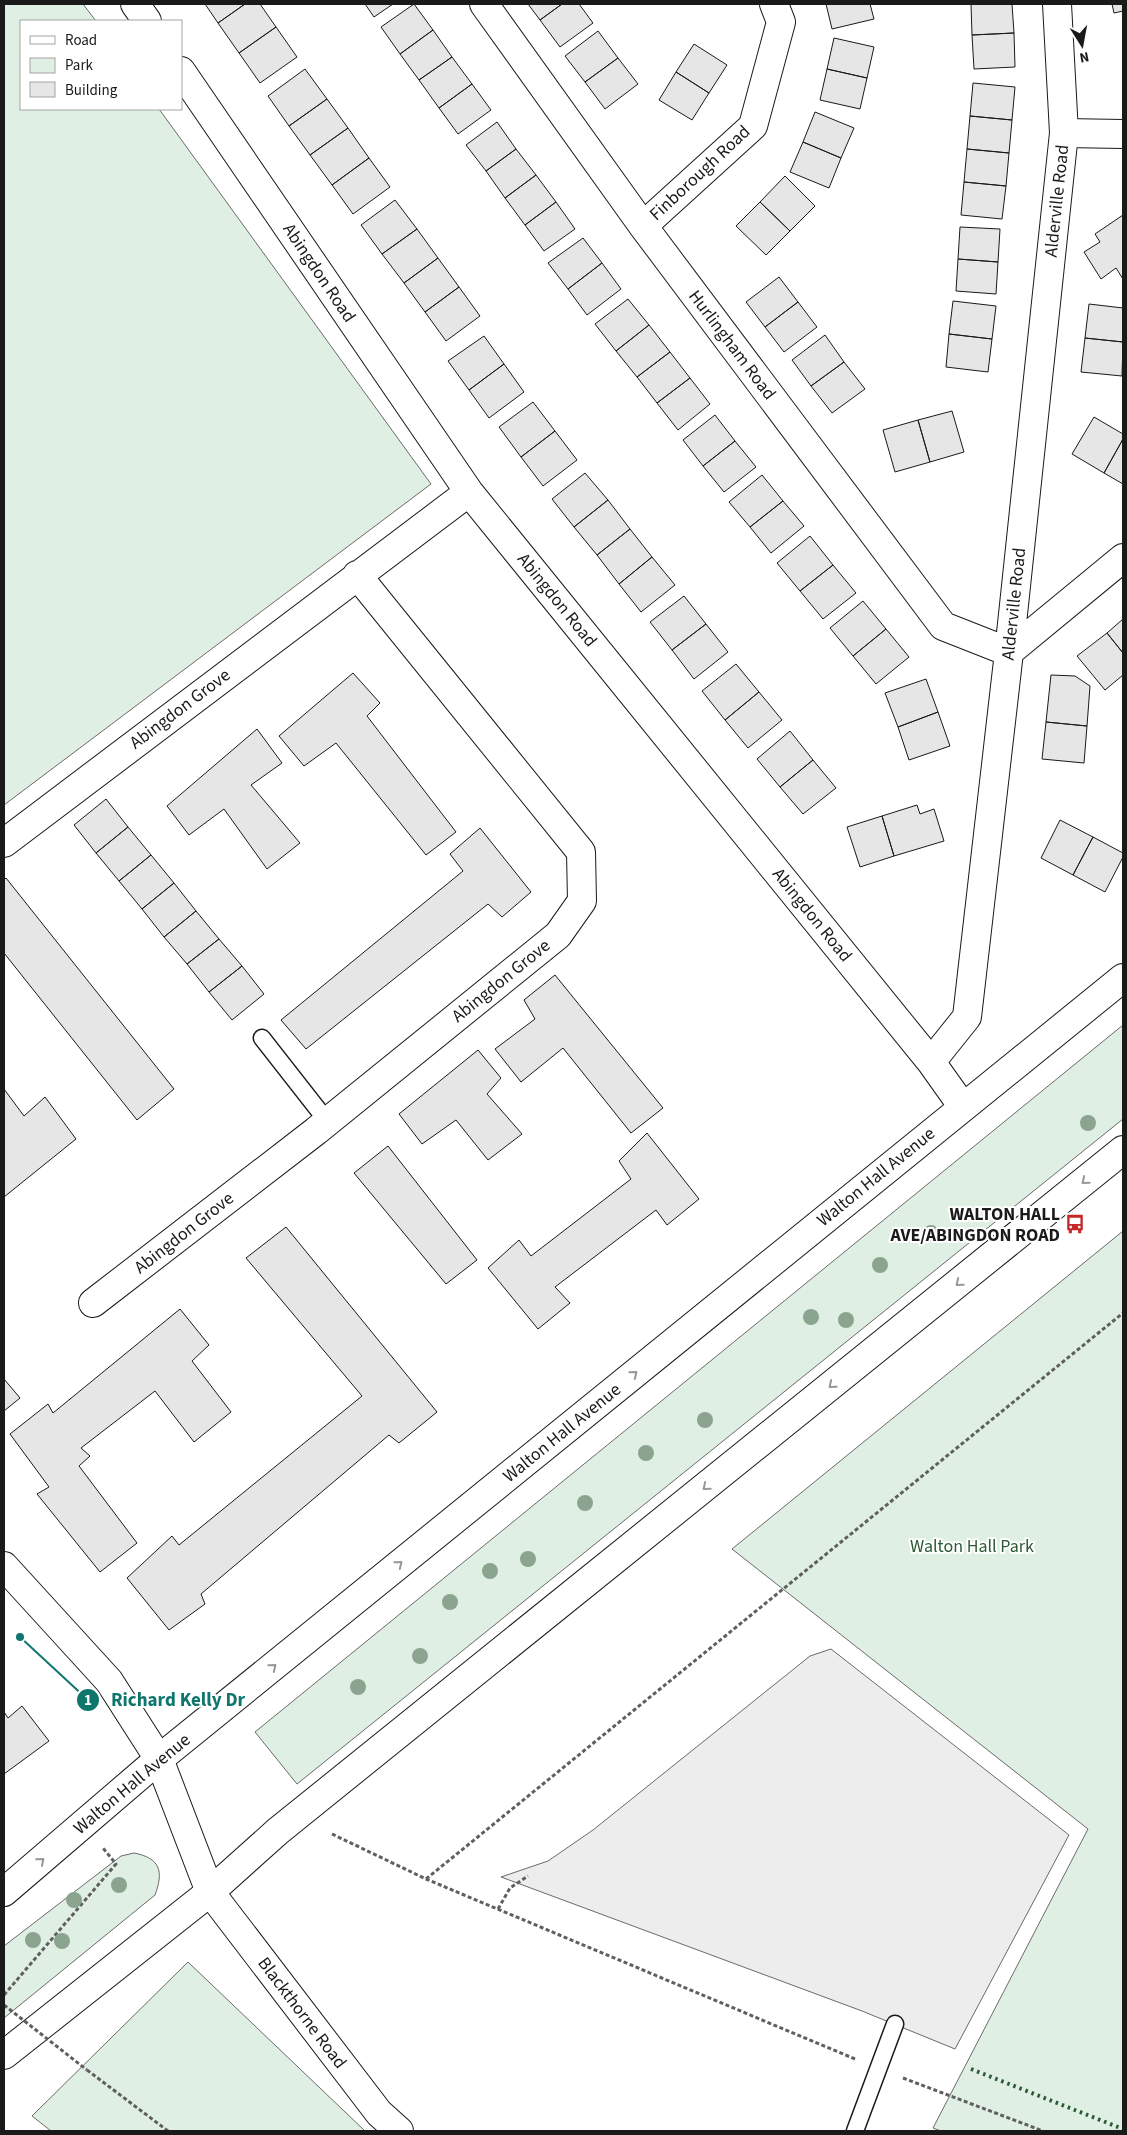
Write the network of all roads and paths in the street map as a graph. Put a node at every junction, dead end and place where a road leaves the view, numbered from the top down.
1 (135, 4) edge
2 (484, 4) edge
3 (774, 4) edge
4 (1057, 4) edge
5 (146, 20) edge
6 (182, 72) edge
7 (1064, 134) junction
8 (1123, 134) edge
9 (642, 226) junction
10 (469, 492) junction
11 (1123, 558) edge
12 (357, 575) junction
13 (1009, 652) junction
14 (4, 843) edge
15 (1123, 978) edge
16 (262, 1038) dead end
17 (931, 1062) junction
18 (963, 1107) junction
19 (328, 1121) junction
20 (1123, 1150) edge
21 (93, 1304) dead end
22 (1123, 1313) edge
23 (4, 1566) edge
24 (159, 1759) junction
25 (84, 1824) junction
26 (332, 1834) dead end
27 (528, 1876) dead end
28 (426, 1879) junction
29 (4, 1892) edge
30 (210, 1892) junction
31 (498, 1909) junction
32 (4, 1995) edge
33 (4, 2005) edge
34 (895, 2024) dead end
35 (4, 2055) edge
36 (878, 2068) junction
37 (168, 2131) edge
38 (399, 2131) edge
39 (855, 2131) edge
40 (1043, 2131) edge

1 - 5 main road
2 - 9 main road, Hurlingham Road
3 - 9 main road, Finborough Road
4 - 7 main road, Alderville Road
6 - 10 main road, Abingdon Road
7 - 8 main road, Alderville Road
7 - 13 main road, Alderville Road
9 - 13 main road, Hurlingham Road
10 - 12 main road, Abingdon Grove
10 - 17 main road, Abingdon Road
11 - 13 main road
12 - 14 main road, Abingdon Grove
12 - 19 main road, Abingdon Grove
13 - 17 main road, Alderville Road
15 - 18 main road, Walton Hall Avenue
16 - 19 lane
17 - 18 main road, Abingdon Road
24 -> 18 main road, Walton Hall Avenue
19 - 21 main road, Abingdon Grove
20 -> 30 main road
22 - 28 path
23 - 24 main road, Blackthorne Road
24 - 25 main road, Walton Hall Avenue
24 - 30 main road, Blackthorne Road
29 -> 25 main road, Walton Hall Avenue
25 - 32 path
26 - 28 path
27 - 31 path
28 - 31 path
30 - 35 main road
30 - 38 main road, Blackthorne Road
31 - 36 path
33 - 37 path, bridge
34 - 36 lane
36 - 39 lane
36 - 40 path

